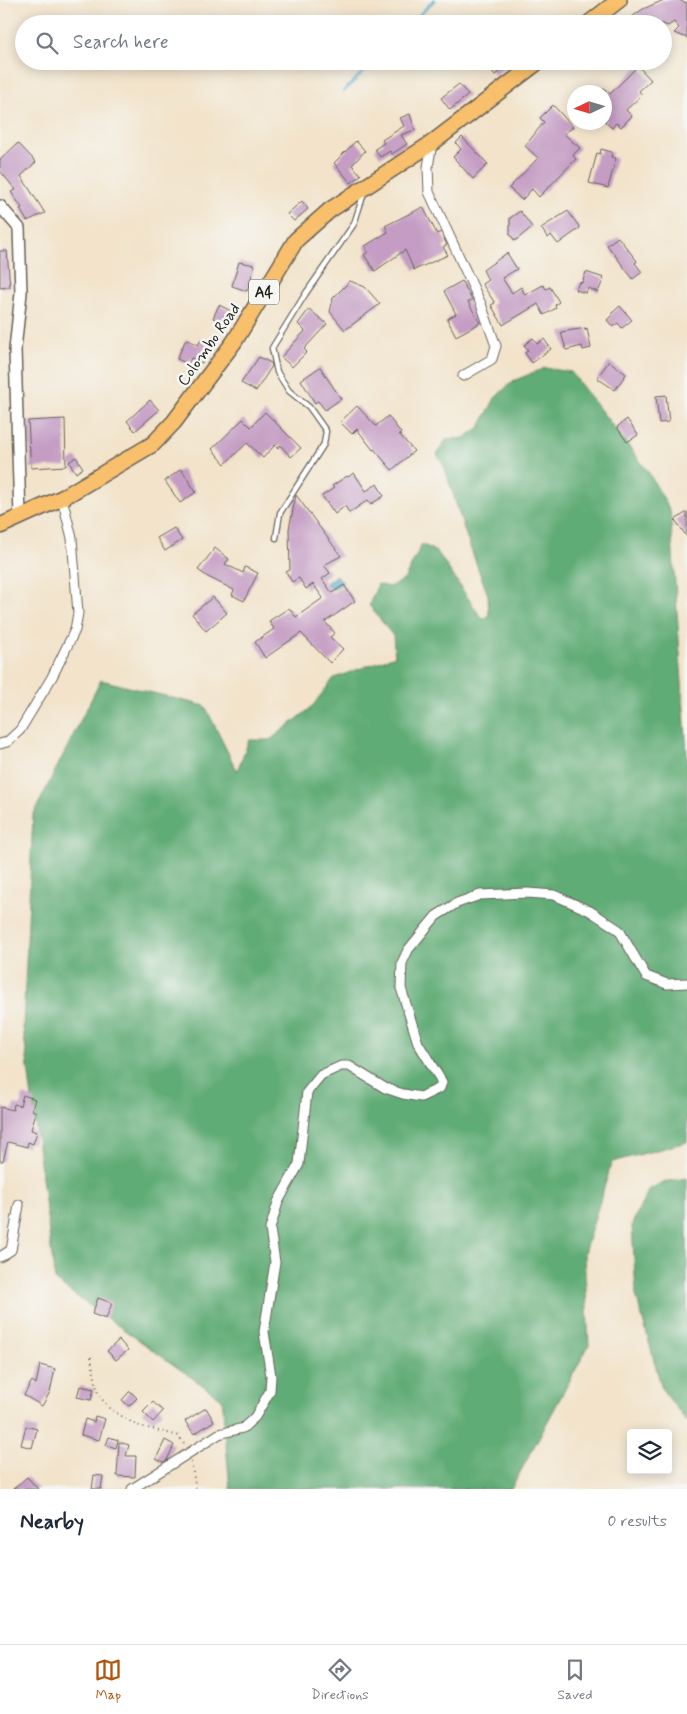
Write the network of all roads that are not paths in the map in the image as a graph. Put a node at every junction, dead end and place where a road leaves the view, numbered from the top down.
1 (619, 0) edge
2 (600, 15) edge
3 (527, 70) edge
4 (432, 143) junction
5 (365, 187) junction
6 (0, 206) edge
7 (463, 376) dead end
8 (62, 498) junction
9 (20, 517) junction
10 (0, 526) edge
11 (276, 538) dead end
12 (0, 744) edge
13 (687, 982) edge
14 (20, 1205) dead end
15 (0, 1257) edge
16 (132, 1489) edge

1 - 2 highway
3 - 4 highway, Colombo Road / A4
4 - 5 highway, Colombo Road / A4
4 - 7 street
5 - 8 highway, Colombo Road / A4
5 - 11 lane
6 - 9 street
8 - 9 highway, Colombo Road / A4
8 - 12 street
9 - 10 highway, Colombo Road / A4
13 - 16 street
14 - 15 street

